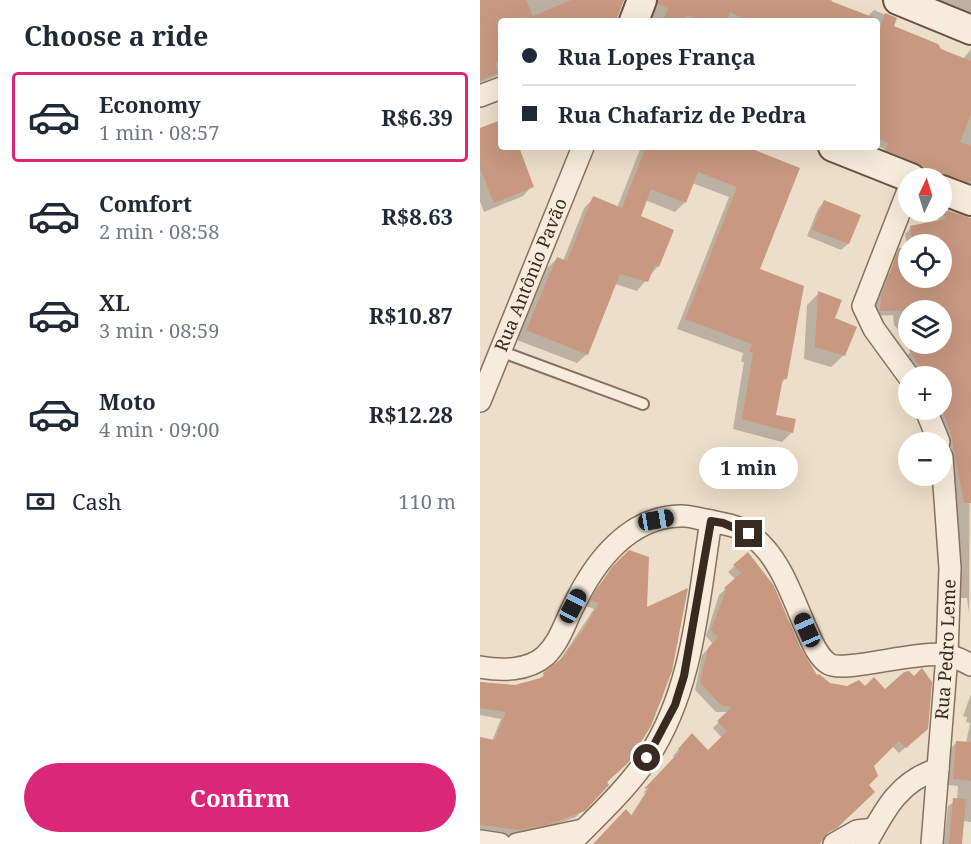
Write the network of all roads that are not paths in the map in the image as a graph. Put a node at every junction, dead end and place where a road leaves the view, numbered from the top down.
1 (642, 0) edge
2 (898, 0) edge
3 (635, 18) edge
4 (971, 30) edge
5 (498, 89) edge
6 (480, 96) edge
7 (582, 150) edge
8 (841, 150) edge
9 (898, 173) edge
10 (952, 194) edge
11 (971, 201) edge
12 (898, 216) edge
13 (500, 351) junction
14 (901, 366) edge
15 (480, 401) edge
16 (643, 404) dead end
17 (944, 486) edge
18 (711, 521) junction
19 (947, 655) junction
20 (971, 666) edge
21 (480, 667) edge
22 (938, 769) junction
23 (870, 836) edge
24 (577, 837) edge
25 (517, 844) edge
26 (834, 844) edge
27 (933, 844) edge

1 - 3 street
2 - 4 street
5 - 6 street
7 - 13 street, Rua Antônio Pavão
8 - 9 street
10 - 11 street
12 - 14 street
13 - 15 street, Rua Antônio Pavão
13 - 16 lane
17 - 19 street, Rua Pedro Leme
18 - 19 street
18 - 21 street
18 - 24 street
19 - 20 street
19 - 22 street, Rua Pedro Leme
22 - 23 street
22 - 27 street, Rua Pedro Leme
23 - 26 street
24 - 25 street

